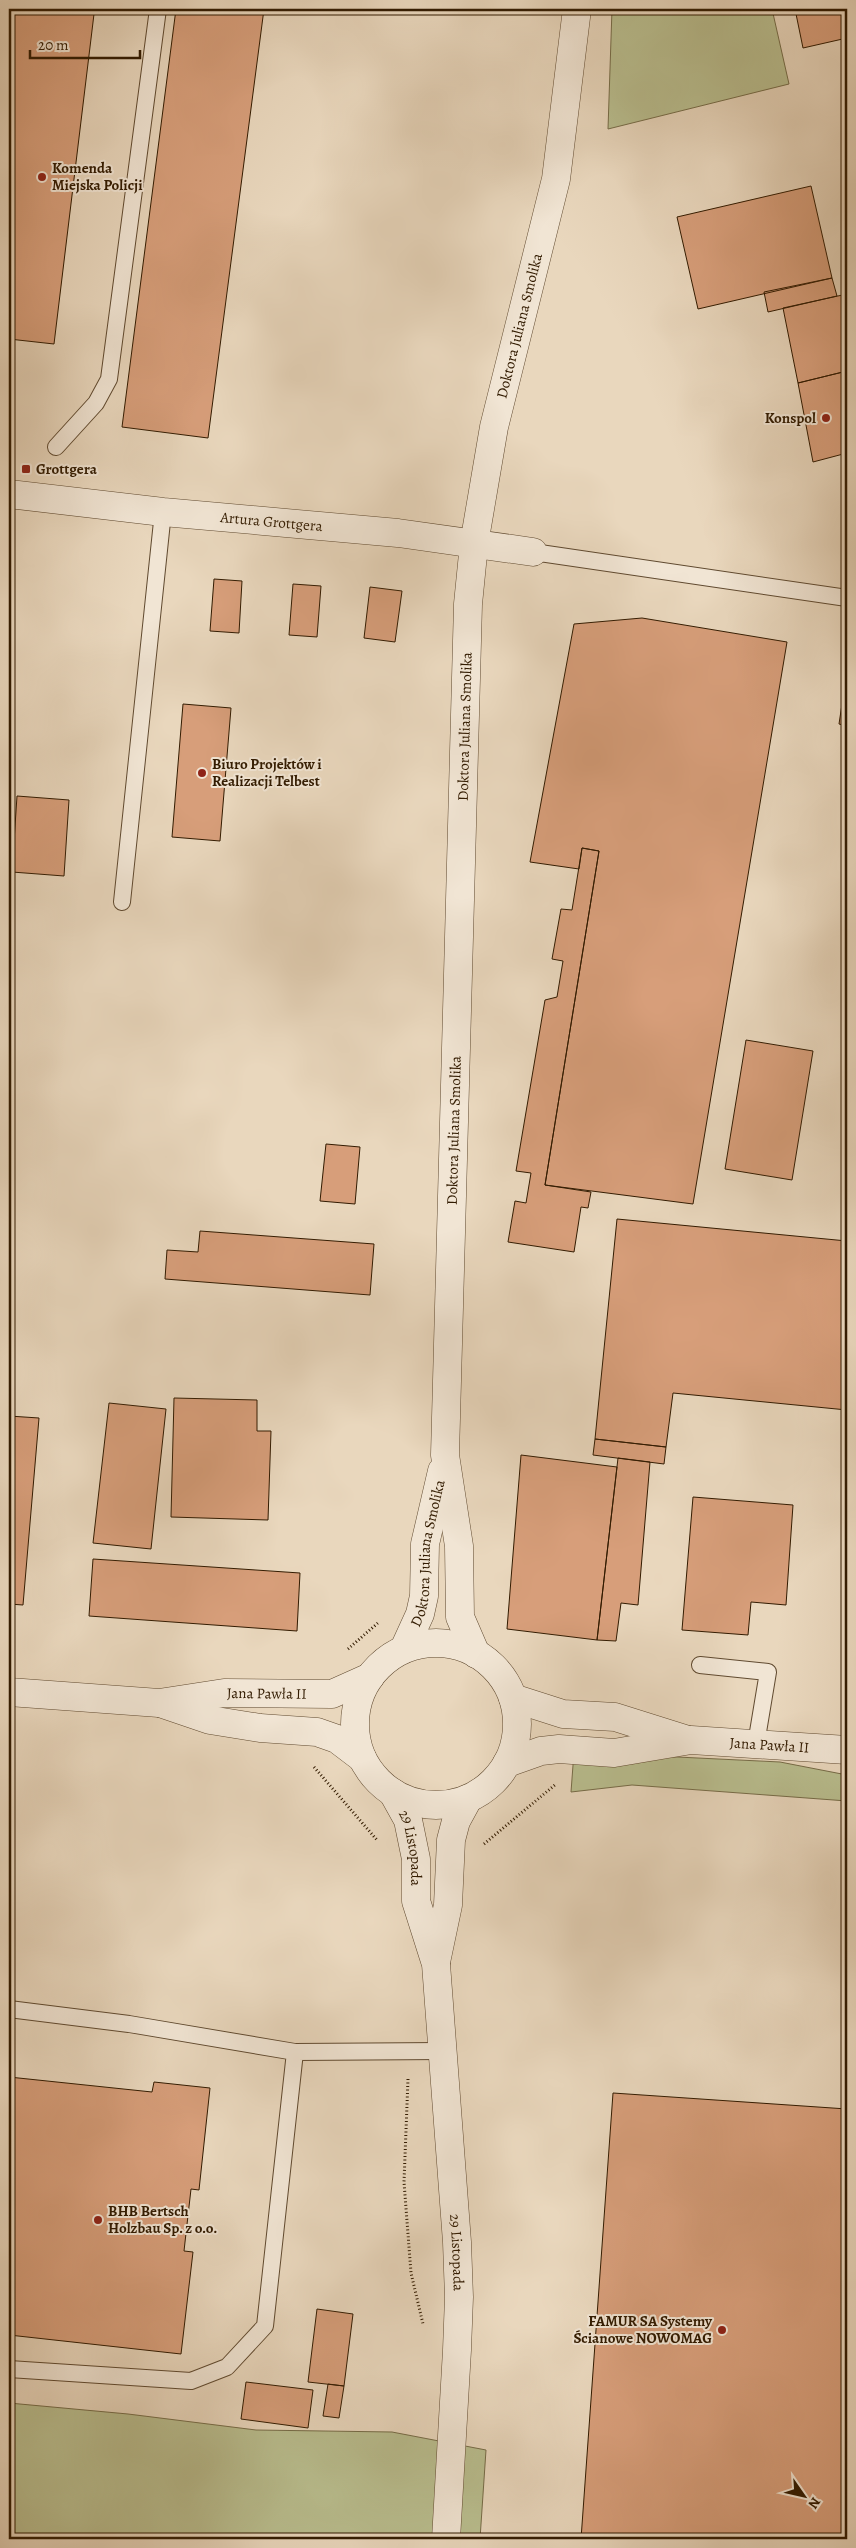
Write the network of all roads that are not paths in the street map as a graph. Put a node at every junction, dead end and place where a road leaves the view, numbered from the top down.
1 (158, 9) edge
2 (578, 9) edge
3 (56, 447) dead end
4 (9, 494) edge
5 (163, 512) junction
6 (474, 544) junction
7 (533, 552) joint
8 (847, 598) edge
9 (122, 902) dead end
10 (445, 1455) junction
11 (404, 1649) junction
12 (476, 1654) junction
13 (700, 1665) dead end
14 (370, 1677) junction
15 (9, 1692) edge
16 (513, 1698) junction
17 (159, 1703) junction
18 (691, 1740) junction
19 (756, 1744) junction
20 (847, 1750) edge
21 (362, 1758) junction
22 (507, 1763) junction
23 (393, 1793) junction
24 (468, 1798) junction
25 (436, 1964) junction
26 (9, 2009) edge
27 (442, 2051) junction
28 (295, 2052) junction
29 (9, 2369) edge
30 (446, 2539) edge

1 - 3 lane
2 - 6 street, Doktora Juliana Smolika
4 - 5 street, Artura Grottgera
5 - 6 street, Artura Grottgera
5 - 9 lane
6 - 7 street, Artura Grottgera
6 - 10 street, Doktora Juliana Smolika
7 - 8 lane
10 - 11 street, Doktora Juliana Smolika
10 - 12 street, Doktora Juliana Smolika
11 - 12 street
11 - 14 street
12 - 16 street
13 - 19 lane
14 - 17 street, Jana Pawła II
14 - 21 street
15 - 17 street, Jana Pawła II
16 - 18 street, Jana Pawła II
16 - 22 street
17 - 21 street, Jana Pawła II
18 - 19 street, Jana Pawła II
18 - 22 street, Jana Pawła II
19 - 20 street, Jana Pawła II
21 - 23 street
22 - 24 street
23 - 24 street
23 - 25 street, 29 Listopada
24 - 25 street, 29 Listopada
25 - 27 street, 29 Listopada
26 - 28 lane
27 - 28 lane
27 - 30 street, 29 Listopada
28 - 29 lane

